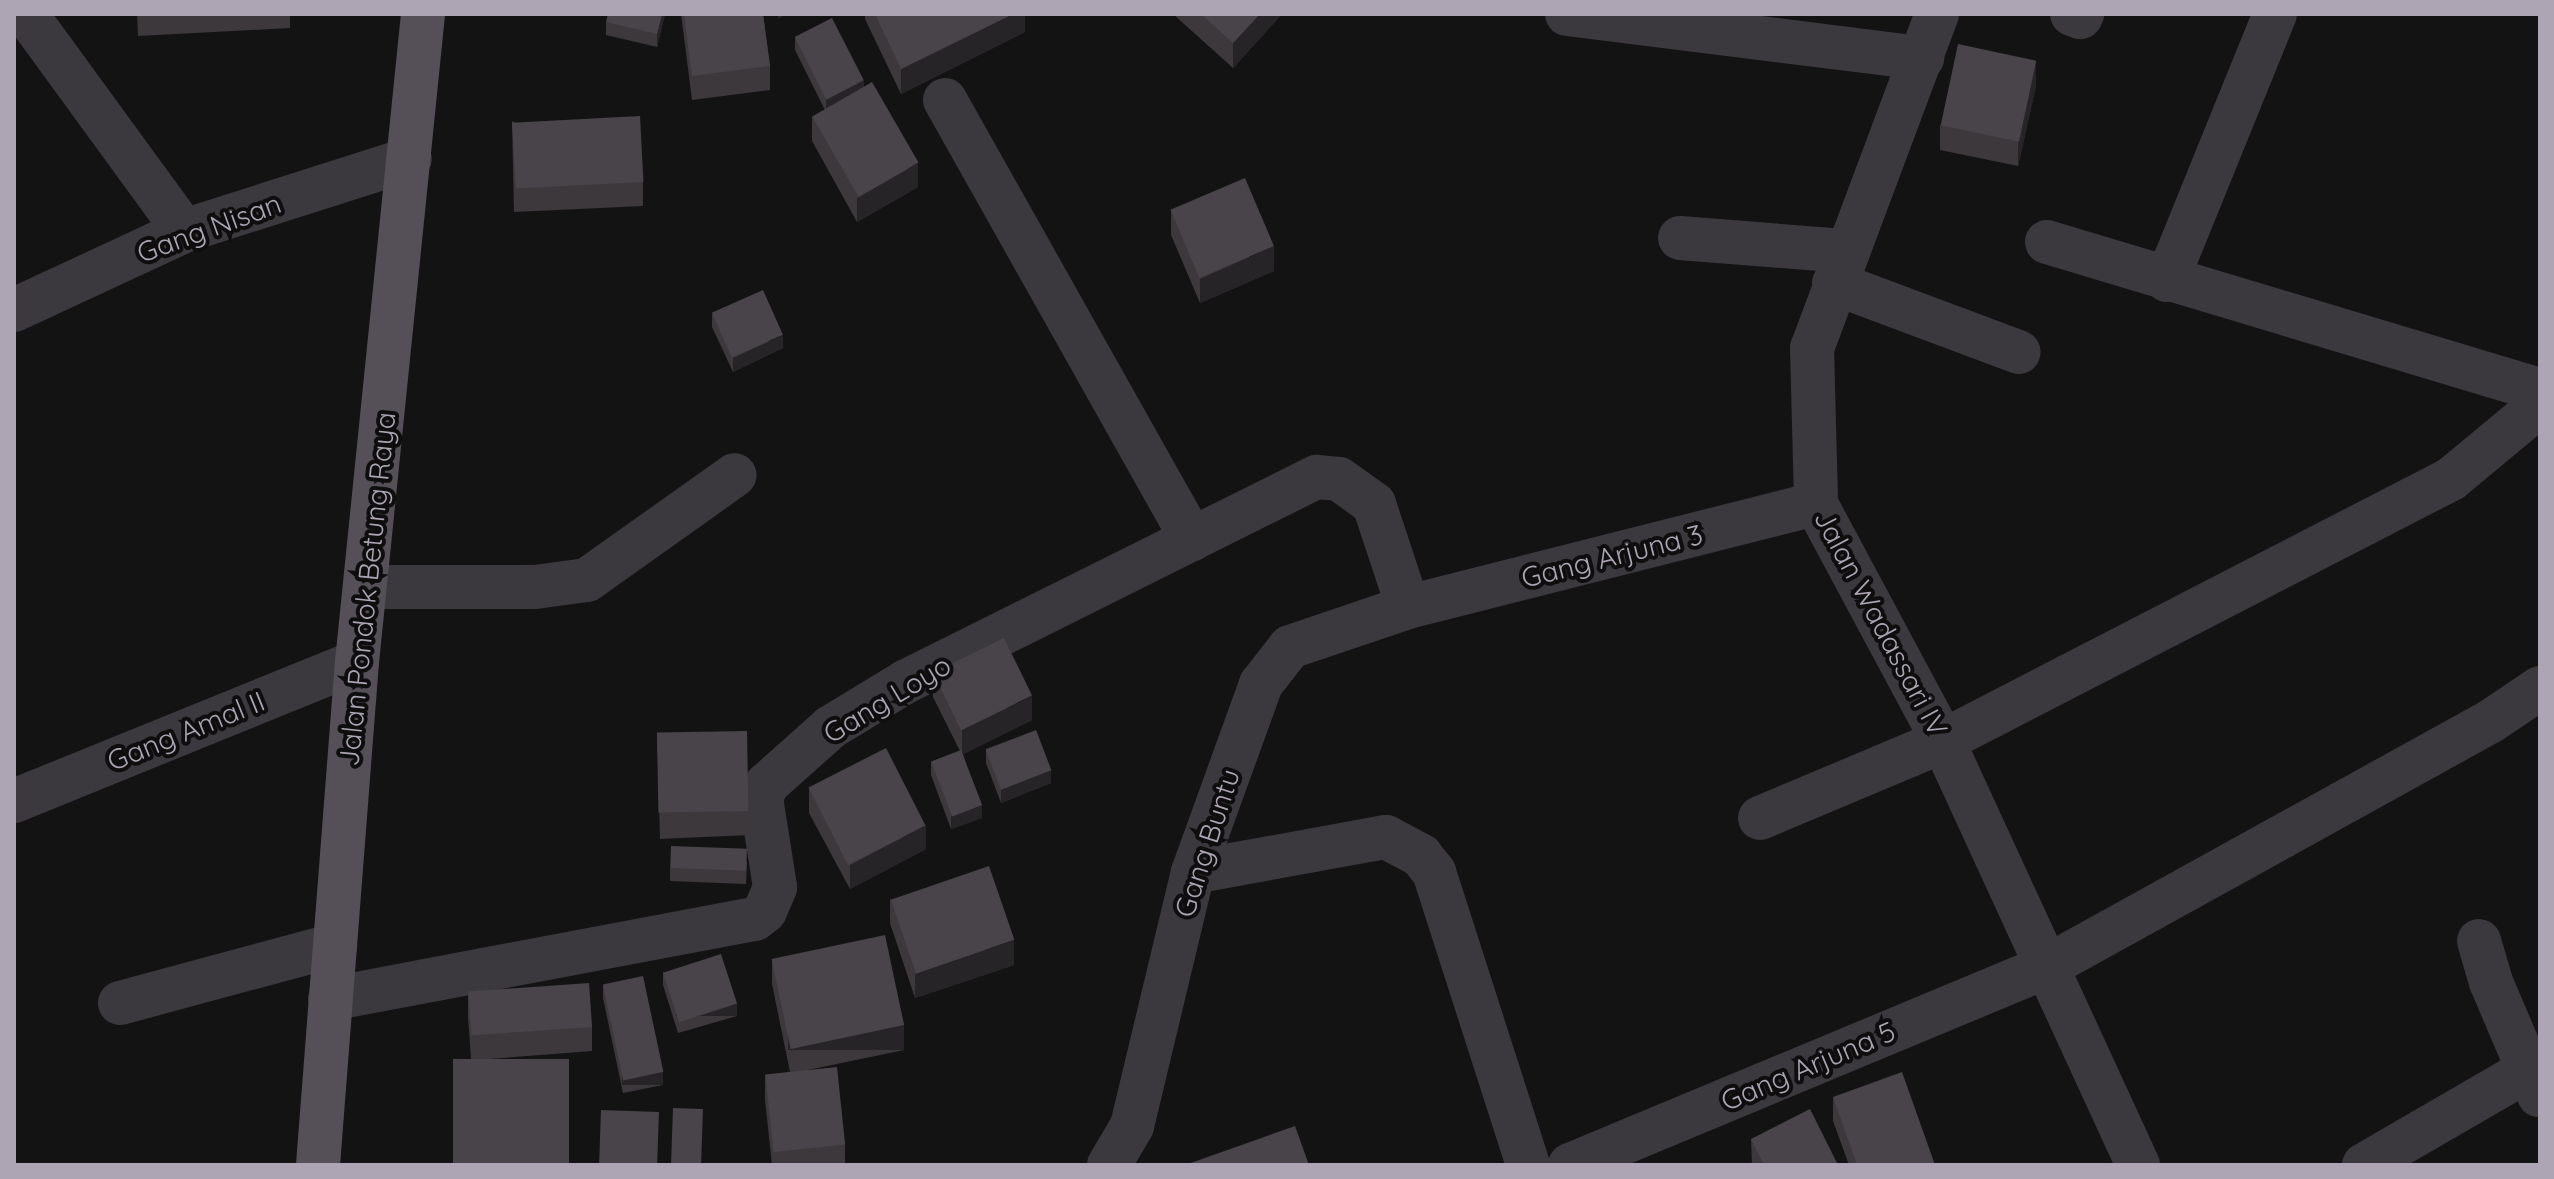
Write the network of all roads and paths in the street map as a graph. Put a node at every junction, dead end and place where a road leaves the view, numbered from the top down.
1 (26, 14) edge
2 (423, 14) edge
3 (1567, 14) edge
4 (1937, 14) edge
5 (2072, 14) edge
6 (2082, 14) edge
7 (2275, 14) edge
8 (1922, 58) junction
9 (945, 100) dead end
10 (410, 159) junction
11 (184, 231) junction
12 (1680, 238) dead end
13 (2047, 242) dead end
14 (1840, 267) junction
15 (2167, 280) junction
16 (14, 310) edge
17 (2019, 352) dead end
18 (2540, 390) edge
19 (2540, 405) edge
20 (735, 475) dead end
21 (1816, 504) junction
22 (1192, 539) junction
23 (365, 587) junction
24 (1408, 607) junction
25 (357, 662) junction
26 (2540, 688) edge
27 (1943, 741) junction
28 (14, 801) edge
29 (1760, 818) dead end
30 (1193, 872) junction
31 (2479, 941) dead end
32 (335, 945) junction
33 (2046, 967) junction
34 (330, 999) junction
35 (120, 1003) dead end
36 (2533, 1084) edge
37 (318, 1165) edge
38 (1109, 1165) edge
39 (1528, 1165) edge
40 (1570, 1165) edge
41 (2138, 1165) edge
42 (2364, 1165) edge

1 - 11 street
2 - 10 main road, Jalan Pondok Betung Raya
3 - 8 street
4 - 8 street, Jalan Wadassari IV
5 - 6 street
7 - 15 street
8 - 14 street, Jalan Wadassari IV
9 - 22 street
10 - 11 street, Gang Nisan
10 - 23 main road, Jalan Pondok Betung Raya
11 - 16 street, Gang Nisan
12 - 14 street
13 - 15 street
14 - 17 street
14 - 21 street, Jalan Wadassari IV
15 - 18 street
19 - 27 street
20 - 23 street
21 - 24 street, Gang Arjuna 3
21 - 27 street, Jalan Wadassari IV
22 - 24 street, Gang Loyo
22 - 34 street, Gang Loyo
23 - 25 main road, Jalan Pondok Betung Raya
24 - 30 street, Gang Buntu
25 - 28 street, Gang Amal II
25 - 32 main road, Jalan Pondok Betung Raya
26 - 33 street, Gang Arjuna 5
27 - 29 street
27 - 33 street, Jalan Wadassari IV
30 - 38 street, Gang Buntu
30 - 39 street
31 - 36 street
32 - 34 main road, Jalan Pondok Betung Raya
32 - 35 street
33 - 40 street, Gang Arjuna 5
33 - 41 street, Jalan Wadassari IV
34 - 37 main road, Jalan Pondok Betung Raya
36 - 42 street

